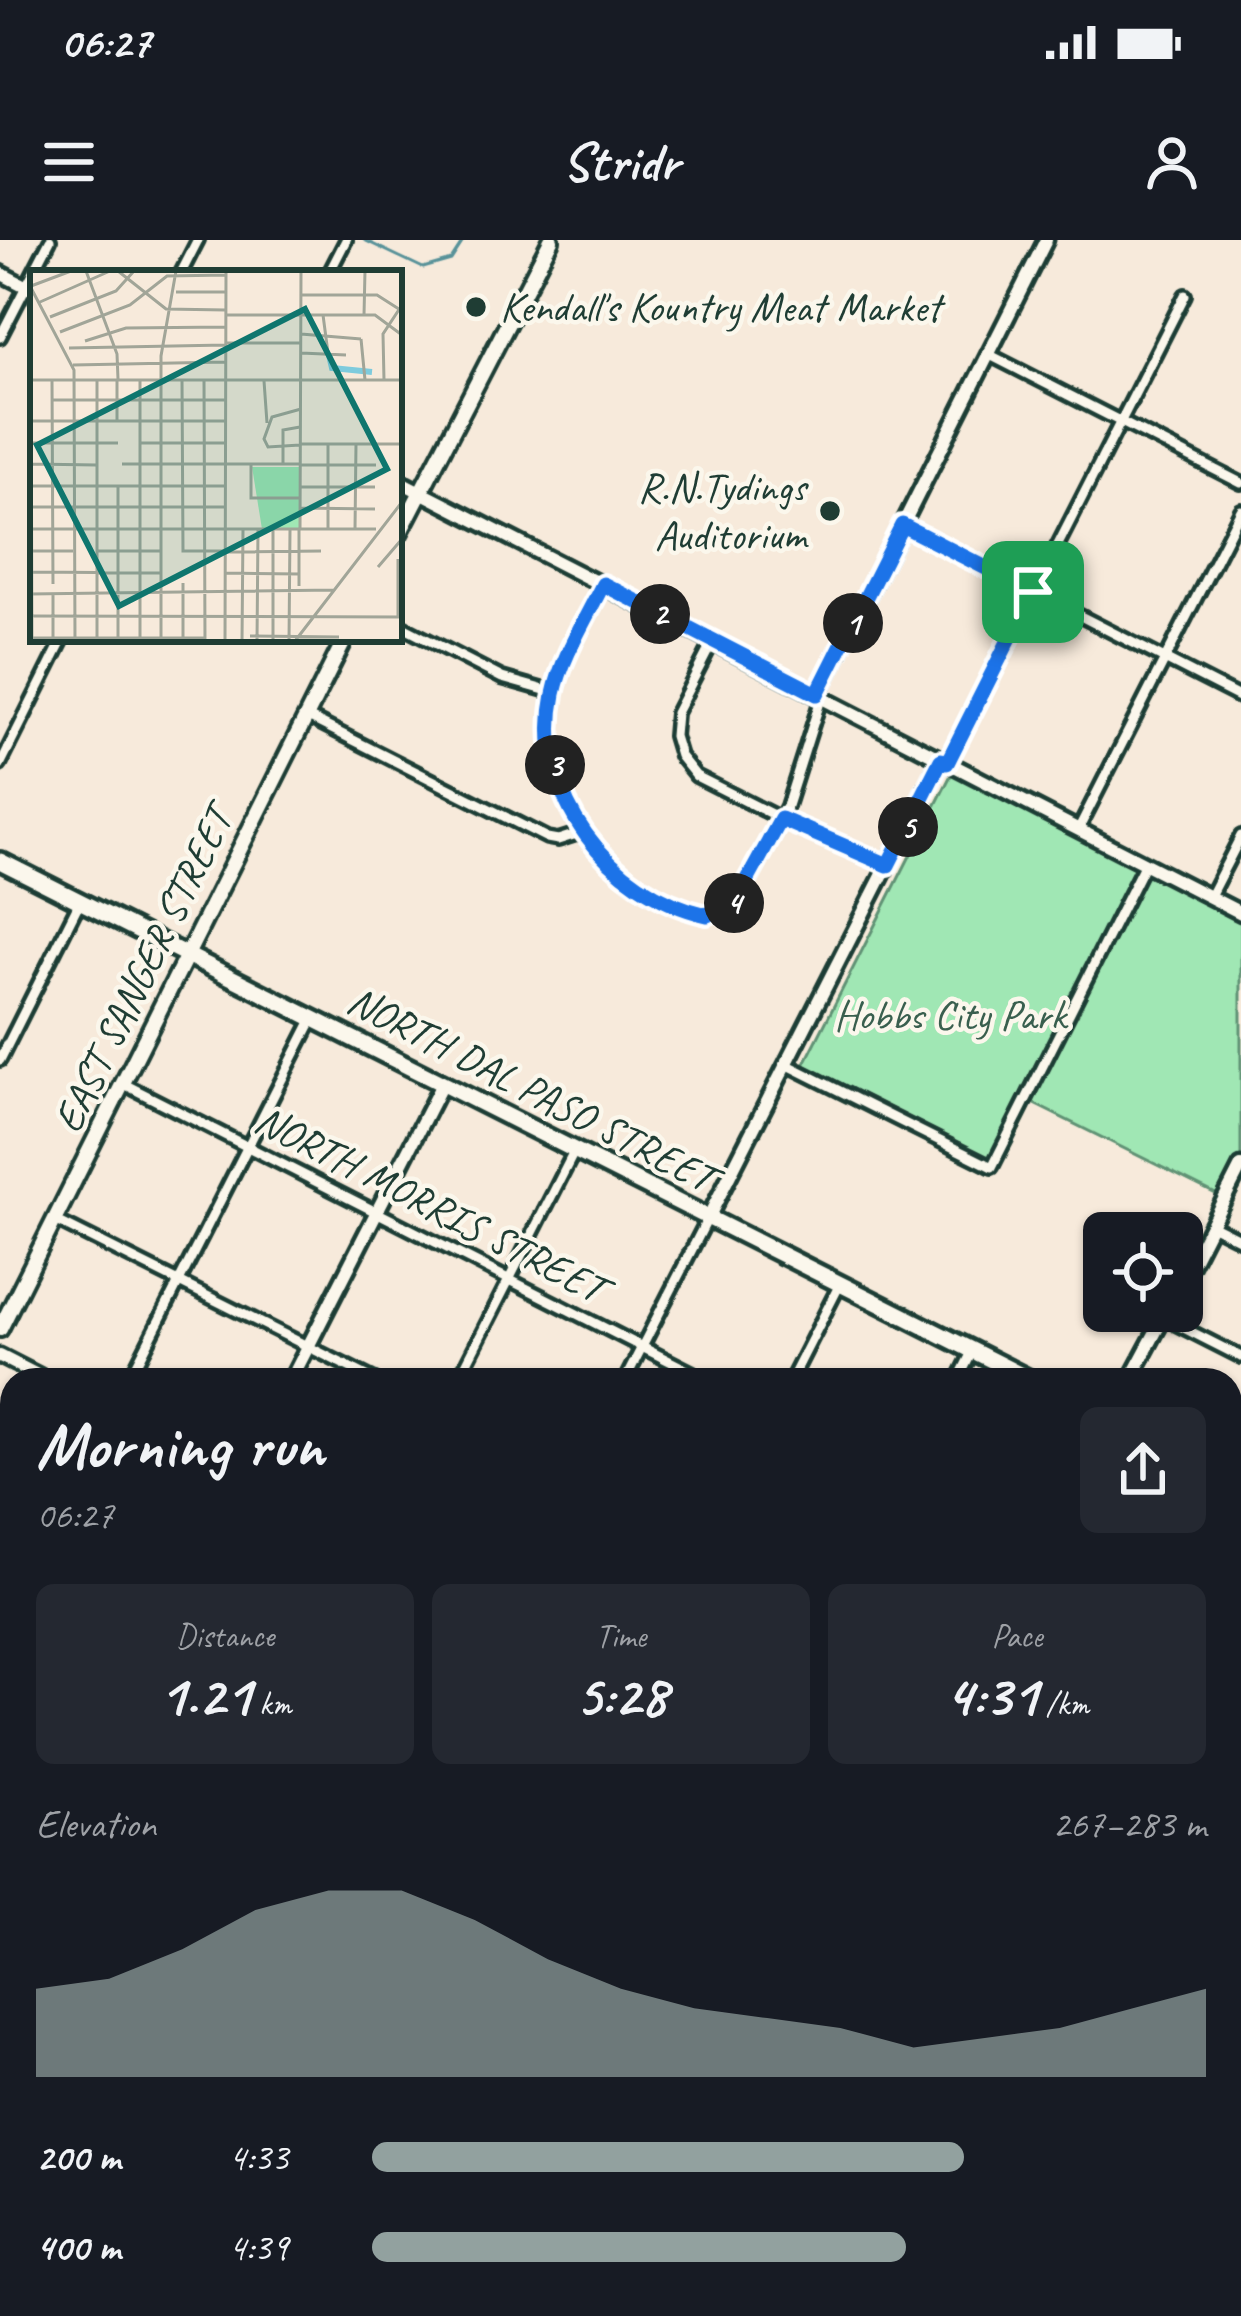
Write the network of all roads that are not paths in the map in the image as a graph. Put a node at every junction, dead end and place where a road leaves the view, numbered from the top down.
1 (50, 240) edge
2 (198, 240) edge
3 (344, 240) edge
4 (551, 240) edge
5 (1046, 240) edge
6 (38, 270) edge
7 (183, 270) edge
8 (330, 270) edge
9 (0, 273) edge
10 (30, 288) edge
11 (1185, 295) dead end
12 (0, 337) edge
13 (988, 354) junction
14 (1120, 422) junction
15 (402, 483) edge
16 (1241, 483) edge
17 (421, 493) junction
18 (1241, 510) edge
19 (902, 525) junction
20 (402, 528) edge
21 (603, 584) junction
22 (1033, 592) junction
23 (402, 627) edge
24 (713, 641) junction
25 (62, 642) edge
26 (343, 642) edge
27 (1165, 659) junction
28 (554, 693) junction
29 (819, 697) junction
30 (1241, 698) edge
31 (306, 716) junction
32 (944, 762) junction
33 (0, 765) edge
34 (781, 819) junction
35 (1078, 830) junction
36 (583, 832) junction
37 (1241, 836) edge
38 (0, 861) edge
39 (1145, 863) junction
40 (888, 865) junction
41 (1210, 896) junction
42 (80, 902) junction
43 (1241, 913) edge
44 (188, 956) junction
45 (312, 1020) junction
46 (0, 1060) edge
47 (786, 1064) junction
48 (124, 1084) junction
49 (442, 1084) junction
50 (247, 1149) junction
51 (575, 1150) junction
52 (1241, 1166) edge
53 (376, 1215) junction
54 (708, 1218) junction
55 (55, 1220) junction
56 (1211, 1225) junction
57 (1241, 1240) edge
58 (1203, 1241) edge
59 (508, 1281) junction
60 (179, 1282) junction
61 (840, 1284) junction
62 (0, 1329) edge
63 (1155, 1332) edge
64 (1196, 1332) edge
65 (308, 1347) junction
66 (642, 1347) junction
67 (973, 1350) junction
68 (1241, 1358) edge
69 (135, 1368) edge
70 (297, 1368) edge
71 (351, 1368) edge
72 (464, 1368) edge
73 (631, 1368) edge
74 (683, 1368) edge
75 (797, 1368) edge
76 (964, 1368) edge
77 (1007, 1368) edge
78 (1136, 1368) edge

1 - 6 street
2 - 7 street
3 - 8 street
4 - 17 main road
5 - 13 street
9 - 10 street
10 - 12 street
11 - 14 street
13 - 14 street
13 - 19 street
14 - 16 street
14 - 22 street
15 - 17 street
17 - 20 main road
17 - 21 street
18 - 27 street
19 - 22 street
19 - 29 street
21 - 24 street
21 - 28 street
22 - 27 street
22 - 32 street
23 - 28 street
24 - 29 street
24 - 34 street
25 - 33 street
26 - 31 main road, EAST SANGER STREET
27 - 30 street
27 - 35 street
28 - 36 street
29 - 32 street
29 - 34 street
31 - 36 street
31 - 44 main road, EAST SANGER STREET
32 - 35 street
32 - 40 street
34 - 36 street
34 - 40 street
35 - 39 street
37 - 41 street
38 - 42 main road, NORTH DAL PASO STREET
39 - 41 street
39 - 47 street
40 - 47 street
41 - 43 street
42 - 44 main road, NORTH DAL PASO STREET
42 - 46 street
44 - 45 main road, NORTH DAL PASO STREET
44 - 48 main road, EAST SANGER STREET
45 - 49 main road, NORTH DAL PASO STREET
45 - 50 street
47 - 54 street
48 - 50 street, NORTH MORRIS STREET
48 - 55 main road, EAST SANGER STREET
49 - 51 main road, NORTH DAL PASO STREET
49 - 53 street
50 - 53 street, NORTH MORRIS STREET
50 - 60 street
51 - 54 main road, NORTH DAL PASO STREET
51 - 59 street
52 - 56 street
53 - 59 street, NORTH MORRIS STREET
53 - 65 street
54 - 61 main road, NORTH DAL PASO STREET
54 - 66 street
55 - 60 street
55 - 62 main road, EAST SANGER STREET
56 - 57 street
56 - 58 street
59 - 66 street, NORTH MORRIS STREET
59 - 72 street
60 - 65 street
60 - 69 street
61 - 67 main road, NORTH DAL PASO STREET
61 - 75 street
63 - 78 street
64 - 68 street
65 - 70 street
65 - 71 street
66 - 73 street
66 - 74 street, NORTH MORRIS STREET
67 - 76 street
67 - 77 main road, NORTH DAL PASO STREET

